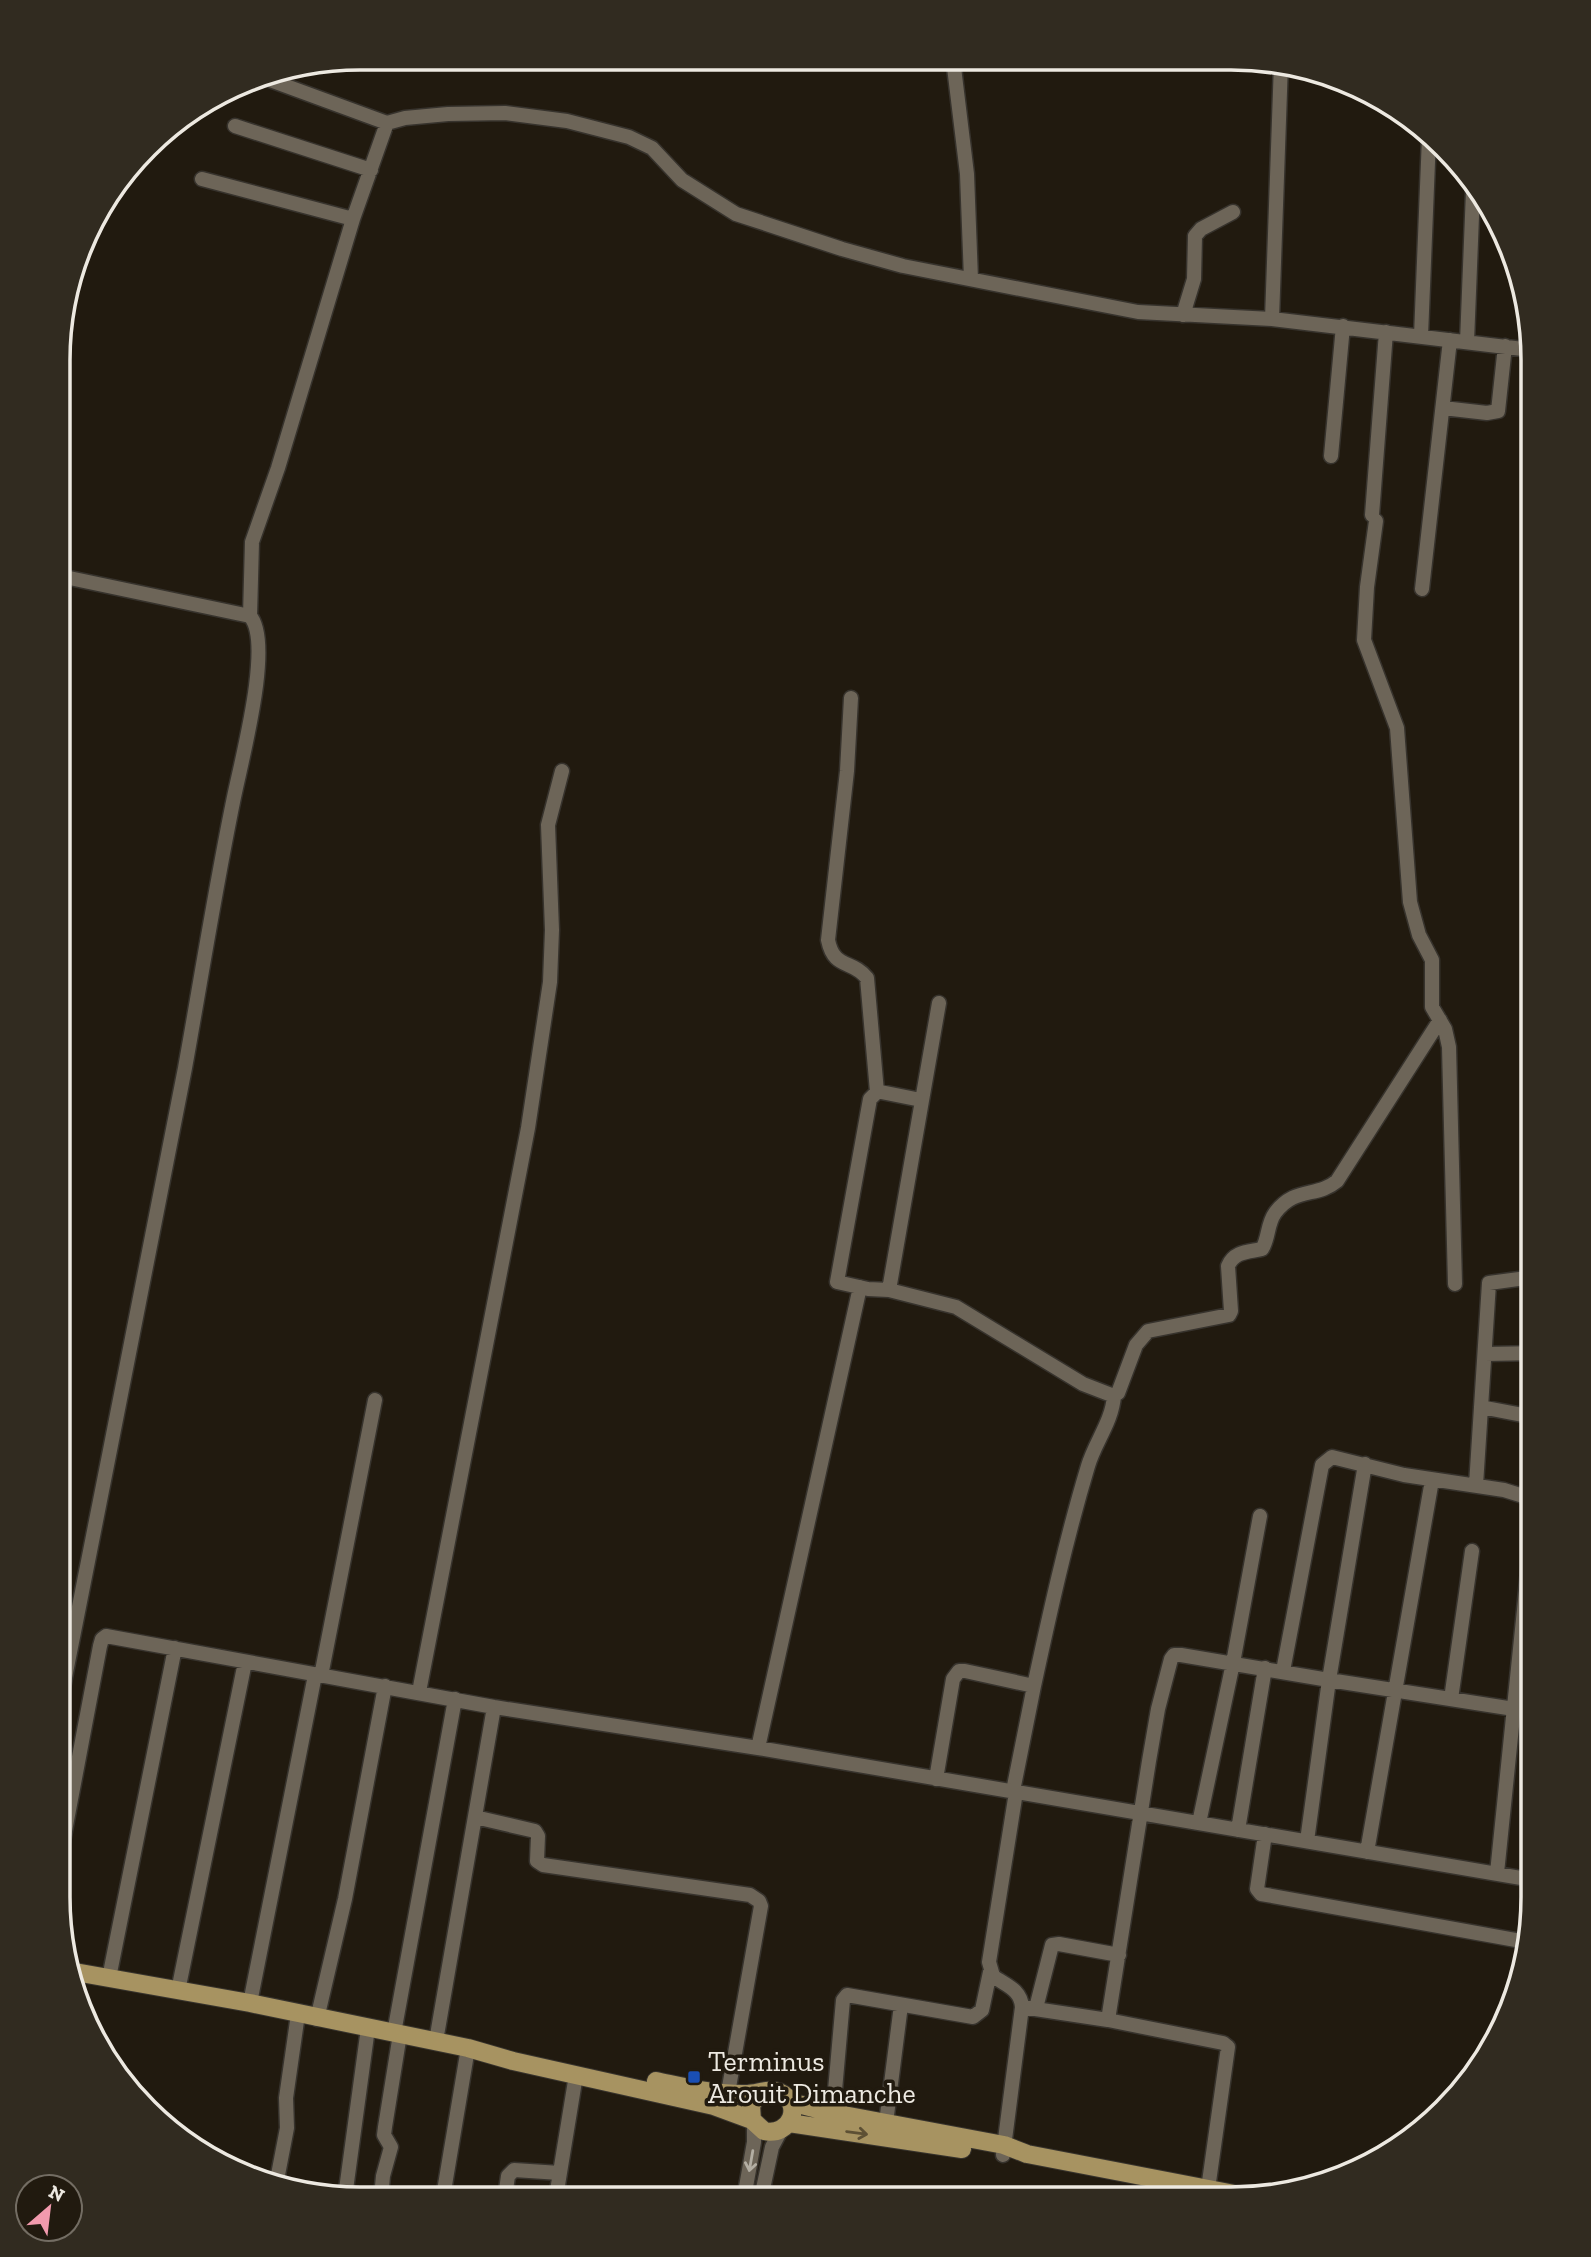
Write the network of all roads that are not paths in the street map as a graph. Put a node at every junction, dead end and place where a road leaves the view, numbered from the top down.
1 (954, 70) edge
2 (1280, 74) edge
3 (276, 83) edge
4 (387, 123) junction
5 (235, 126) dead end
6 (1429, 148) edge
7 (371, 170) junction
8 (202, 179) dead end
9 (1473, 200) edge
10 (1233, 212) dead end
11 (354, 219) junction
12 (971, 279) junction
13 (1183, 315) junction
14 (1272, 318) junction
15 (1343, 326) junction
16 (1386, 332) junction
17 (1421, 336) junction
18 (1450, 340) junction
19 (1467, 342) junction
20 (1505, 346) junction
21 (1520, 348) edge
22 (1443, 408) junction
23 (1331, 456) dead end
24 (70, 578) edge
25 (1422, 589) dead end
26 (250, 616) junction
27 (851, 698) dead end
28 (562, 771) dead end
29 (939, 1003) dead end
30 (1440, 1020) junction
31 (877, 1092) junction
32 (921, 1100) junction
33 (1521, 1279) edge
34 (1455, 1284) dead end
35 (860, 1287) junction
36 (889, 1290) junction
37 (1521, 1353) edge
38 (1485, 1354) junction
39 (1114, 1396) junction
40 (375, 1401) dead end
41 (1481, 1407) junction
42 (1521, 1415) edge
43 (1365, 1464) junction
44 (1432, 1480) junction
45 (1476, 1485) junction
46 (1521, 1495) edge
47 (1260, 1516) dead end
48 (1472, 1551) dead end
49 (1521, 1640) edge
50 (175, 1648) junction
51 (70, 1652) edge
52 (245, 1662) junction
53 (1233, 1663) junction
54 (1265, 1668) junction
55 (1283, 1671) junction
56 (318, 1675) junction
57 (1329, 1680) junction
58 (385, 1686) junction
59 (1034, 1686) junction
60 (1394, 1691) junction
61 (419, 1692) junction
62 (455, 1699) junction
63 (1451, 1699) junction
64 (494, 1707) junction
65 (1514, 1709) junction
66 (758, 1748) junction
67 (936, 1779) junction
68 (1014, 1791) junction
69 (70, 1806) edge
70 (1142, 1813) junction
71 (475, 1817) junction
72 (1199, 1823) junction
73 (1238, 1830) junction
74 (1265, 1834) junction
75 (1307, 1841) junction
76 (1367, 1852) junction
77 (1497, 1874) junction
78 (1521, 1878) edge
79 (1518, 1940) edge
80 (1119, 1955) junction
81 (990, 1972) junction
82 (80, 1973) edge
83 (109, 1978) junction
84 (178, 1991) junction
85 (250, 2003) junction
86 (901, 2005) junction
87 (1029, 2007) junction
88 (298, 2014) junction
89 (317, 2019) junction
90 (1108, 2020) junction
91 (368, 2028) junction
92 (397, 2034) junction
93 (436, 2041) junction
94 (468, 2048) junction
95 (576, 2075) junction
96 (728, 2093) junction
97 (759, 2094) junction
98 (790, 2102) junction
99 (833, 2113) junction
100 (753, 2122) junction
101 (886, 2123) junction
102 (785, 2127) junction
103 (1003, 2150) junction
104 (560, 2173) junction
105 (278, 2175) edge
106 (346, 2186) edge
107 (382, 2187) edge
108 (445, 2187) edge
109 (506, 2187) edge
110 (558, 2187) edge
111 (746, 2187) edge
112 (763, 2187) edge
113 (1198, 2187) edge
114 (1208, 2187) edge

1 - 12 street
2 - 14 street
3 - 4 street
4 - 7 street
4 - 12 street
5 - 7 street
6 - 17 street
7 - 11 street
8 - 11 street
9 - 19 street
10 - 13 street
11 - 26 street
12 - 13 street
13 - 14 street
14 - 15 street
15 - 16 street
15 - 23 street
16 - 17 street
16 - 30 street
17 - 18 street
18 - 19 street
18 - 22 street
19 - 20 street
20 - 21 street
20 - 22 street
22 - 25 street
24 - 26 street
26 - 51 street
27 - 31 street
28 - 61 street
29 - 32 street
30 - 34 street
30 - 39 street
31 - 32 street
31 - 35 street
32 - 36 street
33 - 38 street
35 - 36 street
35 - 66 street
36 - 39 street
37 - 38 street
38 - 41 street
39 - 59 street
40 - 56 street
41 - 42 street
41 - 45 street
43 - 44 street
43 - 55 street
43 - 57 street
44 - 45 street
44 - 60 street
45 - 46 street
47 - 53 street
48 - 63 street
49 - 65 street
50 - 52 street
50 - 69 street
50 - 83 street
52 - 56 street
52 - 84 street
53 - 54 street
53 - 70 street
53 - 72 street
54 - 55 street
54 - 73 street
55 - 57 street
56 - 58 street
56 - 85 street
57 - 60 street
57 - 75 street
58 - 61 street
58 - 89 street
59 - 67 street
59 - 68 street
60 - 63 street
60 - 76 street
61 - 62 street
62 - 64 street
62 - 92 street
63 - 65 street
64 - 66 street
64 - 71 street
65 - 77 street
66 - 67 street
67 - 68 street
68 - 70 street
68 - 81 street
70 - 72 street
70 - 80 street
71 - 93 street
71 - 96 street
72 - 73 street
73 - 74 street
74 - 75 street
74 - 79 street
75 - 76 street
76 - 77 street
77 - 78 street
80 - 87 street
80 - 90 street
81 - 86 street
81 - 87 street
82 - 83 main road
83 - 84 main road
84 - 85 main road
85 - 88 main road
86 - 99 street
86 - 101 street
87 - 90 street
87 - 103 street
88 - 89 main road
88 - 105 street
89 - 91 main road
90 - 114 street
91 - 92 main road
91 - 106 street
92 - 93 main road
92 - 107 street
93 - 94 main road
94 - 95 main road
94 - 96 main road
94 - 108 street
95 - 100 main road
95 - 104 street
96 - 97 main road
97 - 98 main road
97 - 100 main road
98 - 99 main road
98 - 102 main road
99 - 101 main road
100 - 102 main road
100 -> 111 street
101 - 103 main road
102 -> 103 main road
102 - 112 street
103 - 113 main road
104 - 109 street
104 - 110 street

